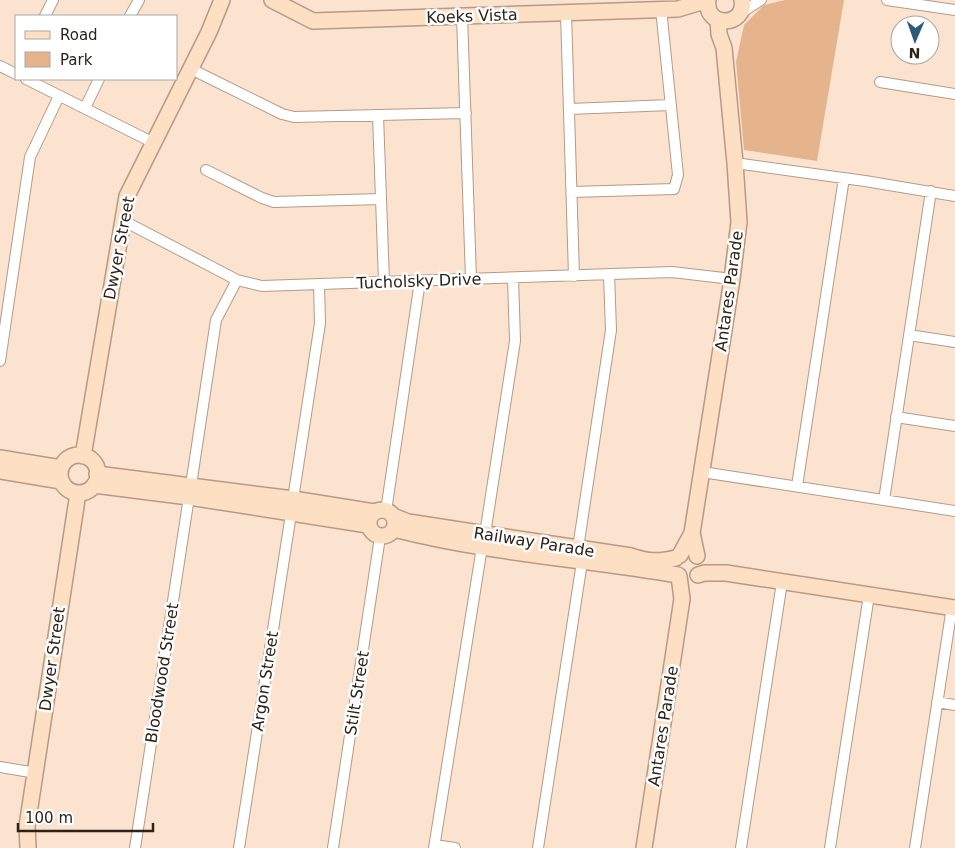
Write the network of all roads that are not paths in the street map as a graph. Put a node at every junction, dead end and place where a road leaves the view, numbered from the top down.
1 (53, 0) edge
2 (139, 0) edge
3 (222, 0) edge
4 (272, 0) edge
5 (708, 0) edge
6 (761, 0) edge
7 (887, 0) edge
8 (661, 9) junction
9 (678, 9) junction
10 (955, 10) edge
11 (738, 11) edge
12 (566, 13) junction
13 (46, 15) edge
14 (131, 15) edge
15 (462, 16) junction
16 (717, 19) junction
17 (724, 48) junction
18 (0, 66) edge
19 (190, 69) junction
20 (15, 74) edge
21 (28, 80) edge
22 (98, 80) edge
23 (880, 82) dead end
24 (955, 94) edge
25 (59, 96) junction
26 (671, 105) junction
27 (84, 108) junction
28 (569, 109) junction
29 (466, 113) junction
30 (378, 115) junction
31 (154, 143) junction
32 (735, 163) junction
33 (206, 170) dead end
34 (844, 178) junction
35 (572, 192) junction
36 (931, 192) junction
37 (955, 196) edge
38 (381, 199) junction
39 (122, 220) junction
40 (609, 274) junction
41 (574, 276) junction
42 (513, 278) junction
43 (471, 279) junction
44 (732, 279) junction
45 (236, 280) junction
46 (420, 281) junction
47 (384, 282) junction
48 (319, 285) junction
49 (909, 335) junction
50 (955, 342) edge
51 (0, 360) edge
52 (896, 417) junction
53 (955, 426) edge
54 (83, 456) junction
55 (0, 458) edge
56 (0, 471) edge
57 (702, 472) junction
58 (61, 474) junction
59 (96, 479) junction
60 (798, 486) junction
61 (190, 491) junction
62 (78, 493) junction
63 (884, 500) junction
64 (292, 507) junction
65 (955, 511) edge
66 (383, 518) junction
67 (692, 532) junction
68 (380, 537) joint
69 (483, 540) junction
70 (580, 555) junction
71 (678, 557) junction
72 (698, 558) junction
73 (726, 572) junction
74 (698, 575) junction
75 (678, 576) junction
76 (782, 582) junction
77 (869, 595) junction
78 (682, 604) junction
79 (953, 607) edge
80 (937, 702) junction
81 (955, 705) edge
82 (0, 767) edge
83 (36, 772) junction
84 (27, 826) junction
85 (434, 846) edge
86 (18, 848) edge
87 (28, 848) edge
88 (135, 848) edge
89 (239, 848) edge
90 (333, 848) edge
91 (455, 848) edge
92 (538, 848) edge
93 (644, 848) edge
94 (741, 848) edge
95 (830, 848) edge
96 (915, 848) edge

1 - 13 street
2 - 14 street
3 - 19 street, Dwyer Street
4 - 15 street, Koeks Vista
5 - 9 street, Koeks Vista
5 - 16 street, Koeks Vista
6 - 11 street
7 - 10 street
8 - 9 street, Koeks Vista
8 - 12 street, Koeks Vista
8 - 26 street
9 - 16 street, Koeks Vista
11 - 16 street, Koeks Vista
11 - 17 street, Antares Parade
12 - 15 street, Koeks Vista
12 - 28 street
15 - 29 street
16 - 17 street, Antares Parade
17 - 32 street, Antares Parade
18 - 20 street
19 - 30 street
19 - 31 street, Dwyer Street
21 - 25 street
22 - 27 street
23 - 24 street
25 - 27 street
25 - 51 street
26 - 28 street
26 - 35 street
27 - 31 street
28 - 35 street
29 - 30 street
29 - 43 street
30 - 38 street
31 - 39 street, Dwyer Street
32 - 34 street
32 - 44 street, Antares Parade
33 - 38 street
34 - 36 street
34 - 60 street
35 - 41 street
36 - 37 street
36 - 49 street
38 - 47 street
39 - 45 street, Tucholsky Drive
39 - 54 street, Dwyer Street
40 - 41 street, Tucholsky Drive
40 - 44 street, Tucholsky Drive
40 - 70 street
41 - 42 street, Tucholsky Drive
42 - 43 street, Tucholsky Drive
42 - 69 street
43 - 46 street, Tucholsky Drive
44 - 57 street, Antares Parade
45 - 48 street, Tucholsky Drive
45 - 61 street, Bloodwood Street
46 - 47 street, Tucholsky Drive
46 - 66 street
47 - 48 street, Tucholsky Drive
48 - 64 street, Argon Street
49 - 50 street
49 - 52 street
52 - 53 street
52 - 63 street
54 - 58 street
54 - 59 street
55 - 58 street
56 - 58 street
57 - 60 street
57 - 67 street, Antares Parade
58 - 62 street
59 - 61 street, Railway Parade
59 - 62 street
60 - 63 street
61 - 64 street, Railway Parade
61 - 88 street, Bloodwood Street
62 - 83 street, Dwyer Street
63 - 65 street
64 - 66 street, Railway Parade
64 - 89 street, Argon Street
66 - 68 street
66 - 69 street, Railway Parade
67 - 71 street, Antares Parade
67 - 72 street, Antares Parade
68 - 90 street, Stilt Street
69 - 70 street, Railway Parade
69 - 85 street
70 - 71 street, Railway Parade
70 - 75 street, Railway Parade
70 - 92 street
71 - 72 street
71 - 75 street
72 - 73 street
72 - 74 street
73 - 74 street
73 - 76 street
74 - 75 street
74 - 78 street, Antares Parade
75 - 78 street, Antares Parade
76 - 77 street
76 - 94 street
77 - 79 street
77 - 95 street
78 - 93 street, Antares Parade
79 - 80 street
80 - 81 street
80 - 96 street
82 - 83 street
83 - 84 street, Dwyer Street
84 - 86 street, Dwyer Street
84 - 87 street, Dwyer Street
85 - 91 street

